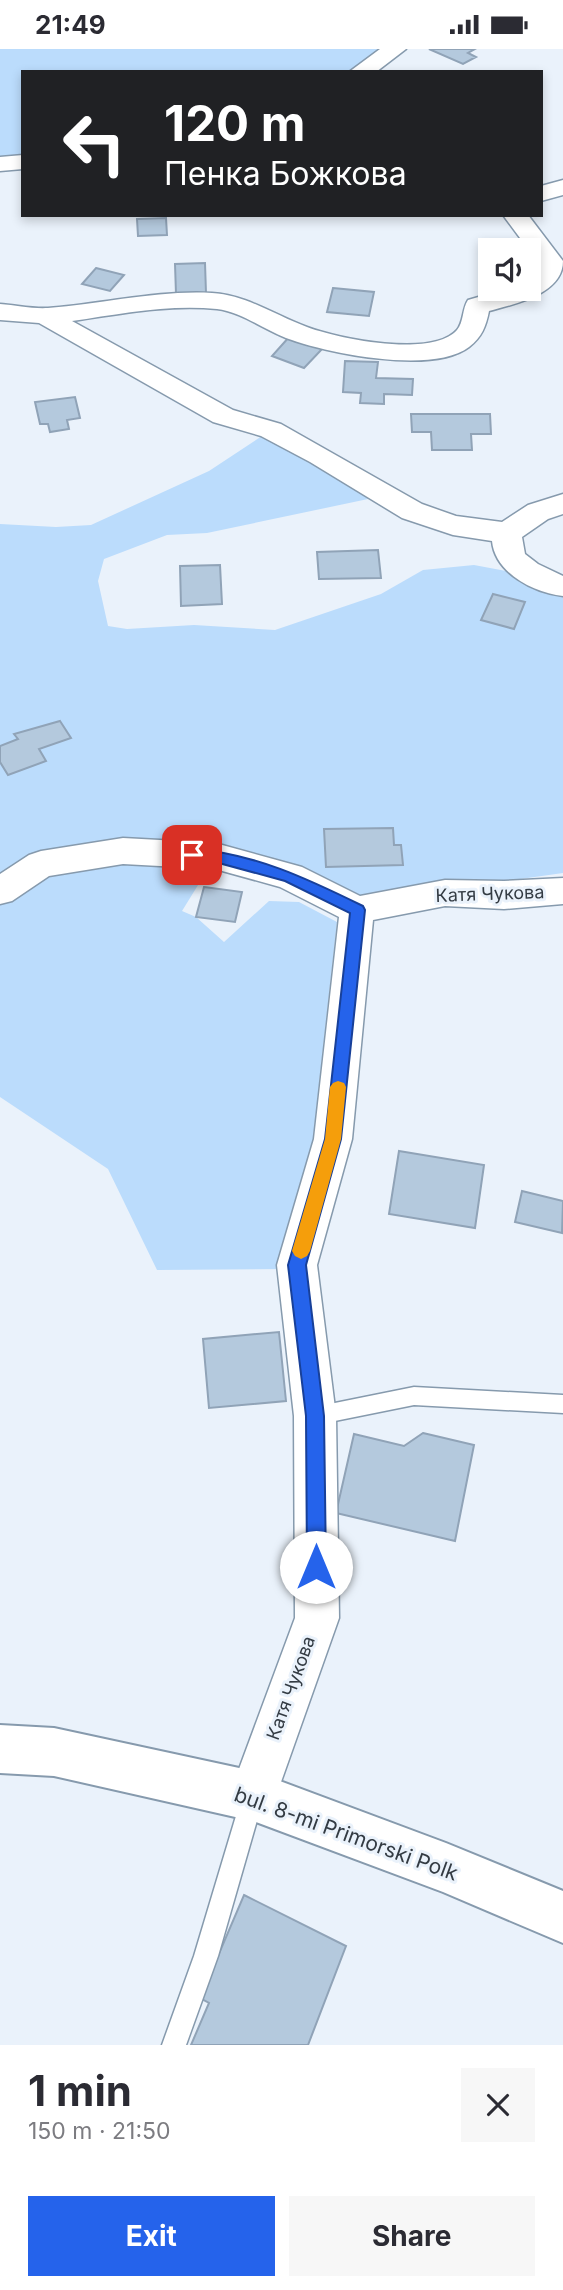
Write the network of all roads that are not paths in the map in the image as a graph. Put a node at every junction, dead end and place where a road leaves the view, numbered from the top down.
1 (395, 49) edge
2 (363, 70) edge
3 (21, 162) edge
4 (0, 164) edge
5 (563, 187) edge
6 (543, 193) edge
7 (517, 217) edge
8 (532, 238) edge
9 (541, 249) edge
10 (541, 281) edge
11 (497, 301) edge
12 (0, 312) edge
13 (45, 316) junction
14 (563, 504) edge
15 (507, 533) junction
16 (563, 586) edge
17 (0, 891) edge
18 (563, 891) edge
19 (358, 910) junction
20 (563, 1404) edge
21 (315, 1416) junction
22 (0, 1749) edge
23 (253, 1796) junction
24 (563, 1917) edge
25 (174, 2045) edge

1 - 2 street
3 - 4 street
5 - 6 street
7 - 8 street
9 - 10 street
11 - 13 street
12 - 13 street
13 - 15 street
14 - 15 street
15 - 16 street
17 - 19 street
18 - 19 street, Катя Чукова
19 - 21 street, Катя Чукова
20 - 21 lane
21 - 23 street, Катя Чукова
22 - 23 main road, bul. 8-mi Primorski Polk
23 - 24 main road, bul. 8-mi Primorski Polk
23 - 25 lane

